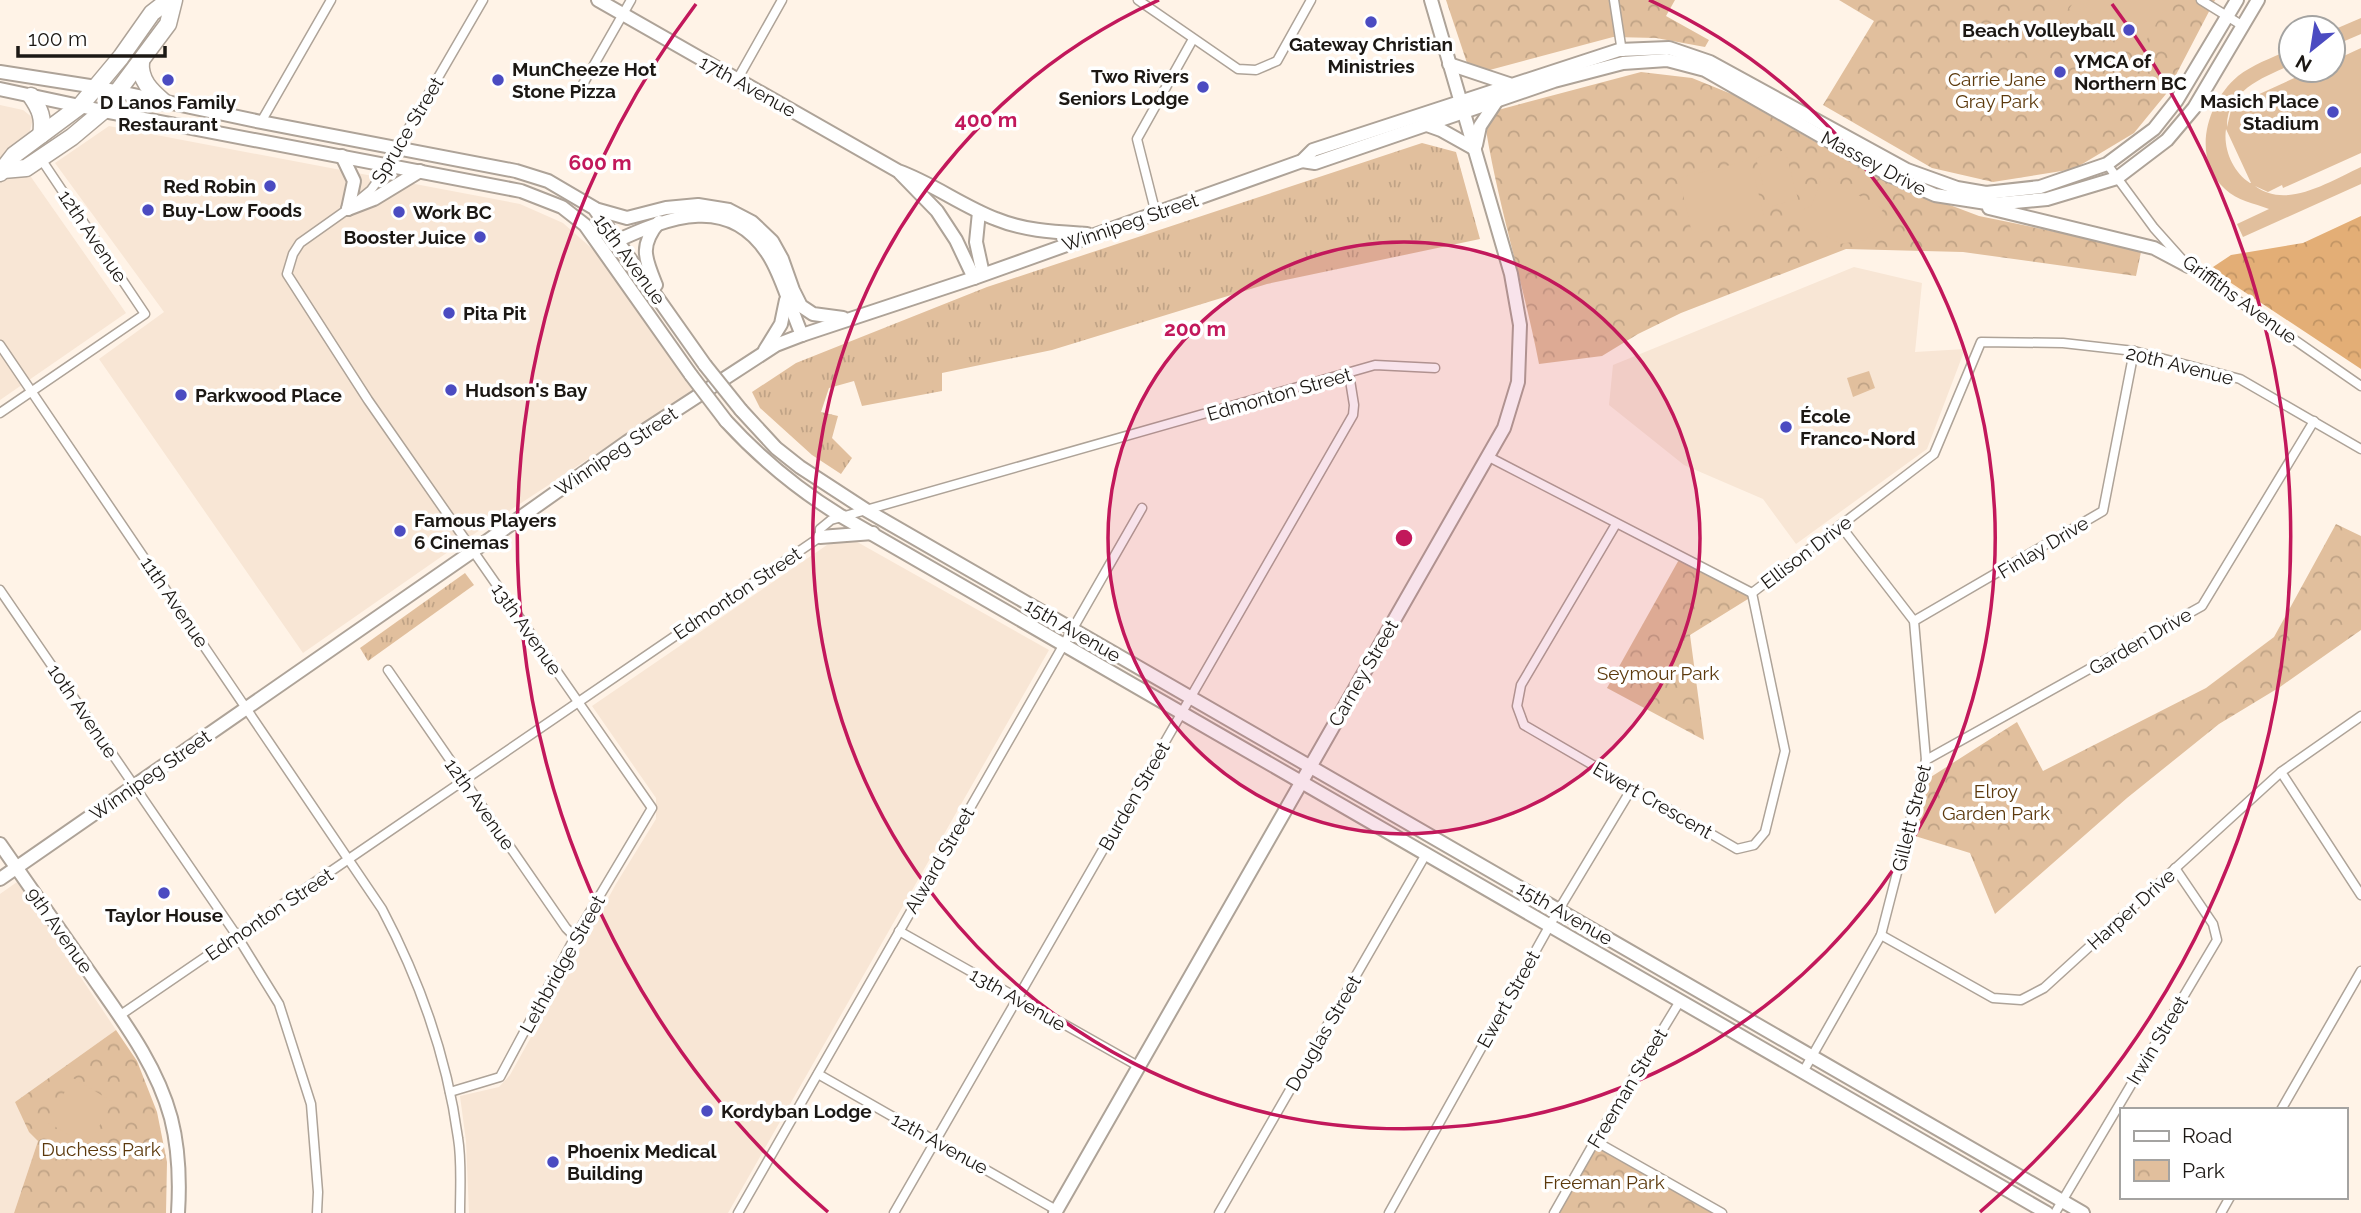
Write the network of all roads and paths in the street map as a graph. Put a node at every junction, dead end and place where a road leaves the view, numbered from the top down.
1 (169, 0) edge
2 (174, 0) edge
3 (331, 0) edge
4 (483, 0) edge
5 (598, 0) edge
6 (631, 0) edge
7 (782, 0) edge
8 (1138, 0) edge
9 (1311, 0) edge
10 (1431, 0) edge
11 (1614, 0) edge
12 (2201, 0) edge
13 (2237, 0) edge
14 (2258, 0) edge
15 (622, 15) junction
16 (2226, 16) junction
17 (2243, 26) junction
18 (1193, 39) junction
19 (1621, 50) junction
20 (141, 61) junction
21 (1624, 63) junction
22 (1449, 64) junction
23 (0, 72) edge
24 (737, 80) junction
25 (1510, 84) junction
26 (96, 87) junction
27 (0, 89) edge
28 (579, 91) dead end
29 (118, 93) junction
30 (31, 96) junction
31 (1497, 101) junction
32 (164, 102) junction
33 (1778, 105) junction
34 (80, 106) junction
35 (1462, 106) junction
36 (103, 111) junction
37 (261, 122) junction
38 (1427, 125) junction
39 (41, 135) junction
40 (397, 148) junction
41 (1475, 149) junction
42 (342, 156) junction
43 (41, 159) junction
44 (1302, 161) junction
45 (388, 164) junction
46 (2107, 164) junction
47 (2, 171) edge
48 (420, 171) junction
49 (898, 171) junction
50 (2116, 178) junction
51 (1935, 195) junction
52 (594, 208) junction
53 (348, 209) junction
54 (979, 212) junction
55 (1156, 214) junction
56 (660, 222) junction
57 (1094, 235) junction
58 (618, 240) junction
59 (601, 248) junction
60 (2188, 265) junction
61 (287, 274) joint
62 (979, 276) junction
63 (786, 297) junction
64 (666, 308) junction
65 (847, 318) junction
66 (802, 335) junction
67 (1981, 342) joint
68 (0, 345) edge
69 (2134, 351) junction
70 (763, 354) junction
71 (1435, 368) dead end
72 (1349, 374) junction
73 (2361, 386) edge
74 (31, 391) junction
75 (0, 413) edge
76 (2314, 421) junction
77 (2361, 449) edge
78 (1487, 456) junction
79 (1142, 508) dead end
80 (866, 510) junction
81 (841, 516) junction
82 (1616, 524) junction
83 (1840, 526) junction
84 (873, 533) junction
85 (820, 537) junction
86 (473, 551) junction
87 (0, 590) edge
88 (1752, 593) junction
89 (1914, 621) junction
90 (1072, 629) junction
91 (1064, 644) junction
92 (388, 670) dead end
93 (1191, 697) junction
94 (577, 702) junction
95 (247, 709) junction
96 (1182, 713) junction
97 (2361, 716) edge
98 (1926, 760) junction
99 (1310, 766) junction
100 (2281, 772) junction
101 (1301, 781) junction
102 (464, 782) junction
103 (135, 786) junction
104 (1633, 788) junction
105 (652, 808) joint
106 (0, 844) edge
107 (1426, 854) junction
108 (349, 859) junction
109 (16, 867) junction
110 (2175, 868) junction
111 (0, 878) edge
112 (2361, 895) edge
113 (1558, 909) junction
114 (1549, 925) junction
115 (899, 931) junction
116 (1881, 935) junction
117 (237, 936) junction
118 (575, 937) junction
119 (2361, 971) edge
120 (1016, 998) junction
121 (1680, 1001) junction
122 (120, 1016) junction
123 (1812, 1056) junction
124 (1138, 1066) junction
125 (1803, 1072) junction
126 (817, 1074) junction
127 (450, 1091) junction
128 (2282, 1108) edge
129 (935, 1141) junction
130 (1595, 1141) junction
131 (2062, 1201) junction
132 (1058, 1212) edge
133 (178, 1213) edge
134 (317, 1213) edge
135 (460, 1213) edge
136 (738, 1213) edge
137 (894, 1213) edge
138 (1219, 1213) edge
139 (1389, 1213) edge
140 (1554, 1213) edge
141 (1722, 1213) edge
142 (2047, 1213) edge
143 (2055, 1213) edge
144 (2083, 1213) edge

1 - 26 highway
2 - 20 highway
3 - 37 street
4 - 40 street, Spruce Street
5 - 15 street, 17th Avenue
6 - 15 street
7 - 24 street
8 - 18 street
9 - 18 street
10 - 22 street
11 - 19 street
12 - 16 street
13 - 16 street, Massey Drive
14 - 17 street, Massey Drive
15 - 24 street, 17th Avenue
15 - 28 street
16 - 17 street
16 - 46 street, Massey Drive
17 - 50 street, Massey Drive
18 - 55 street
19 - 21 street
19 - 25 street, Massey Drive
19 - 33 street, Massey Drive
20 - 29 highway
20 - 32 highway
21 - 31 street, Massey Drive
21 - 33 street, Massey Drive
22 - 25 street
22 - 35 street
23 - 26 street, 15th Avenue
24 - 49 street, 17th Avenue
25 - 35 street, Massey Drive
26 - 29 street, 15th Avenue
26 - 34 highway
27 - 30 street, 15th Avenue
29 - 32 street, 15th Avenue
29 - 36 highway
30 - 34 street, 15th Avenue
30 - 39 highway
31 - 35 street, Massey Drive
31 - 41 street
32 - 37 street, 15th Avenue
33 - 46 street, Massey Drive
33 - 51 street, Massey Drive
34 - 36 street, 15th Avenue
34 - 39 highway
35 - 38 street, Winnipeg Street
35 - 41 street, Carney Street
35 - 44 street, Winnipeg Street
36 - 42 street, 15th Avenue
36 - 43 highway
37 - 40 street, 15th Avenue
38 - 41 street
38 - 44 street, Winnipeg Street
39 - 47 highway
40 - 45 street, Spruce Street
40 - 52 street, 15th Avenue
41 - 78 street, Carney Street
42 - 45 street, 15th Avenue
42 - 53 street
43 - 47 highway
43 - 74 street, 12th Avenue
44 - 55 street, Winnipeg Street
45 - 48 street, 15th Avenue
45 - 53 street, Spruce Street
46 - 50 street, Griffiths Avenue
48 - 53 street
48 - 59 street, 15th Avenue
49 - 54 street, 17th Avenue
49 - 62 street, 17th Avenue
50 - 51 street, Massey Drive
50 - 60 street, Griffiths Avenue
51 - 60 street
52 - 58 street, 15th Avenue
52 - 65 street
53 - 61 street, Spruce Street
54 - 57 street, 17th Avenue
54 - 62 street
55 - 57 street, Winnipeg Street
56 - 58 street
56 - 63 street
56 - 64 street
57 - 62 street, Winnipeg Street
58 - 59 street
58 - 64 street, 15th Avenue
59 - 81 street, 15th Avenue, bridge
60 - 73 street, Griffiths Avenue
61 - 86 street, 13th Avenue
62 - 65 street, Winnipeg Street
63 - 66 street
63 - 70 street
64 - 80 street, 15th Avenue, bridge
65 - 66 street, Winnipeg Street
66 - 70 street, Winnipeg Street
67 - 69 street, 20th Avenue
67 - 83 street, Ellison Drive
68 - 74 street, 11th Avenue
69 - 76 street, 20th Avenue
69 - 89 street, Finlay Drive
70 - 86 street, Winnipeg Street
71 - 72 street, Edmonton Street
72 - 80 street, Edmonton Street
72 - 93 street, Burden Street
74 - 75 street
74 - 95 street, 11th Avenue
76 - 77 street, 20th Avenue
76 - 98 street, Garden Drive
78 - 82 street, Ellison Drive
78 - 99 street, Carney Street
79 - 90 street, Alward Street
80 - 81 street, Edmonton Street
80 - 90 street, 15th Avenue
81 - 84 street, 15th Avenue
81 - 85 street, Edmonton Street
82 - 88 street, Ellison Drive
82 - 104 street, Ewert Crescent
83 - 88 street, Ellison Drive
83 - 89 street
84 - 85 street
84 - 91 street, 15th Avenue
85 - 94 street, Edmonton Street
86 - 94 street, 13th Avenue
86 - 95 street, Winnipeg Street
87 - 103 street, 10th Avenue
88 - 104 street, Ewert Crescent
89 - 98 street, Gillett Street
90 - 91 street, Alward Street
90 - 93 street, 15th Avenue
91 - 96 street, 15th Avenue
91 - 115 street, Alward Street
92 - 102 street, 12th Avenue
93 - 96 street, Burden Street
93 - 99 street, 15th Avenue
94 - 102 street, Edmonton Street
94 - 105 street, 13th Avenue
95 - 103 street, Winnipeg Street
95 - 108 street, 11th Avenue
96 - 101 street, 15th Avenue
96 - 120 street, Burden Street
97 - 100 street, Harper Drive
98 - 116 street, Gillett Street
99 - 101 street, Carney Street
99 - 113 street, 15th Avenue
100 - 110 street, Harper Drive
100 - 112 street
101 - 107 street, 15th Avenue
101 - 124 street, Carney Street
102 - 108 street, Edmonton Street
102 - 118 street, 12th Avenue
103 - 109 street, Winnipeg Street
103 - 117 street, 10th Avenue
104 - 113 street, Ewert Street
105 - 118 street, Lethbridge Street
106 - 109 street, 9th Avenue
107 - 114 street, 15th Avenue
107 - 138 street, Douglas Street
108 - 117 street, Edmonton Street
108 - 127 street, 11th Avenue
109 - 111 street, Winnipeg Street
109 - 122 street, 9th Avenue
110 - 116 street, Harper Drive
110 - 131 street, Irwin Street
113 - 114 street, Ewert Street
113 - 123 street, 15th Avenue
114 - 121 street, 15th Avenue
114 - 139 street, Ewert Street
115 - 120 street, 13th Avenue
115 - 126 street, Alward Street
116 - 123 street, Gillett Street
117 - 122 street, Edmonton Street
117 - 134 street, 10th Avenue
118 - 127 street, Lethbridge Street
119 - 128 street
120 - 124 street, 13th Avenue
120 - 129 street, Burden Street
121 - 125 street, 15th Avenue
121 - 130 street, Freeman Street
122 - 133 street, 9th Avenue
123 - 125 street, Gillett Street
123 - 131 street, 15th Avenue
124 - 132 street, Carney Street
125 - 142 street, 15th Avenue
126 - 129 street, 12th Avenue
126 - 136 street, Alward Street
127 - 135 street, 11th Avenue
129 - 132 street, 12th Avenue
129 - 137 street, Burden Street
130 - 140 street, Freeman Street
130 - 141 street
131 - 143 street, Irwin Street
131 - 144 street, 15th Avenue

